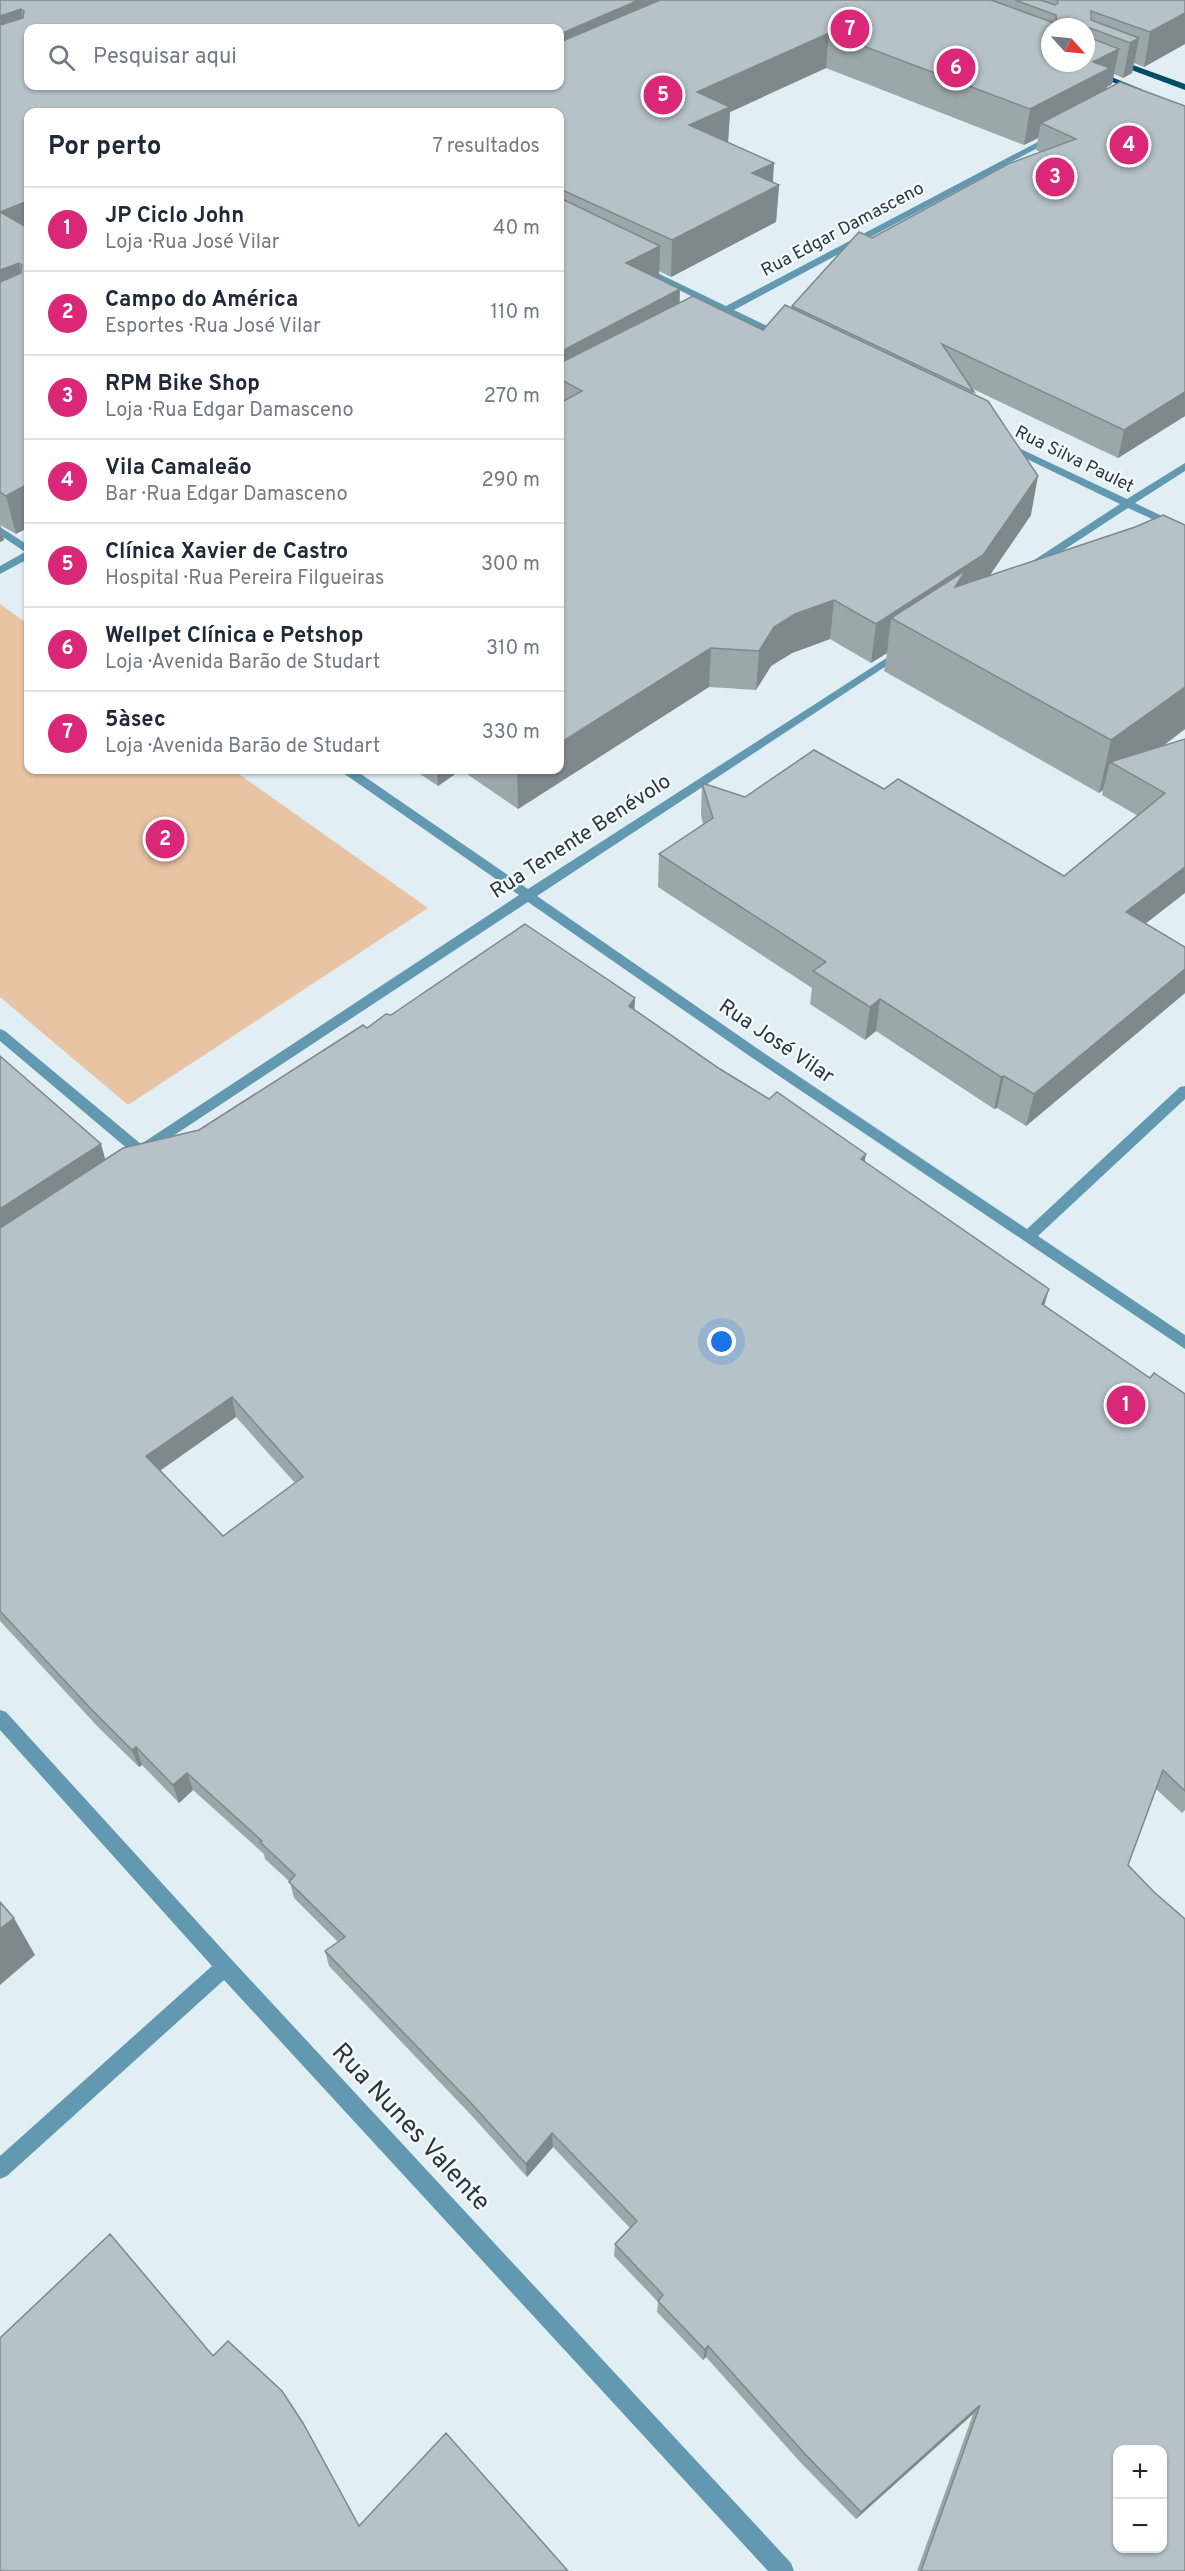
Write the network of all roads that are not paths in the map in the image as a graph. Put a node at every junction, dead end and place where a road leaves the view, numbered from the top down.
1 (1095, 53) edge
2 (1094, 72) edge
3 (1185, 87) edge
4 (1141, 90) joint
5 (1131, 96) edge
6 (1068, 129) edge
7 (634, 265) edge
8 (727, 309) junction
9 (710, 318) edge
10 (789, 340) edge
11 (999, 442) edge
12 (1185, 465) edge
13 (1127, 504) junction
14 (0, 530) edge
15 (1185, 531) edge
16 (24, 546) edge
17 (24, 557) edge
18 (0, 571) edge
19 (1018, 575) edge
20 (909, 646) edge
21 (353, 774) edge
22 (527, 896) junction
23 (0, 1034) edge
24 (1185, 1091) edge
25 (1028, 1237) junction
26 (1185, 1343) edge
27 (0, 1718) edge
28 (225, 1967) junction
29 (0, 2169) edge
30 (783, 2571) edge

1 - 3 main road
2 - 4 main road
4 - 5 street
6 - 8 street, Rua Edgar Damasceno
7 - 8 street
8 - 9 street, Rua Edgar Damasceno
8 - 10 street
11 - 13 street, Rua Silva Paulet
12 - 13 street
13 - 15 street, Rua Silva Paulet
13 - 19 street
14 - 16 street
17 - 18 street
20 - 22 street, Rua Tenente Benévolo
21 - 22 street, Rua José Vilar
22 - 23 street, Rua Tenente Benévolo
22 - 25 street, Rua José Vilar
24 - 25 street
25 - 26 street, Rua José Vilar
27 - 28 street, Rua Nunes Valente
28 - 29 street
28 - 30 street, Rua Nunes Valente

